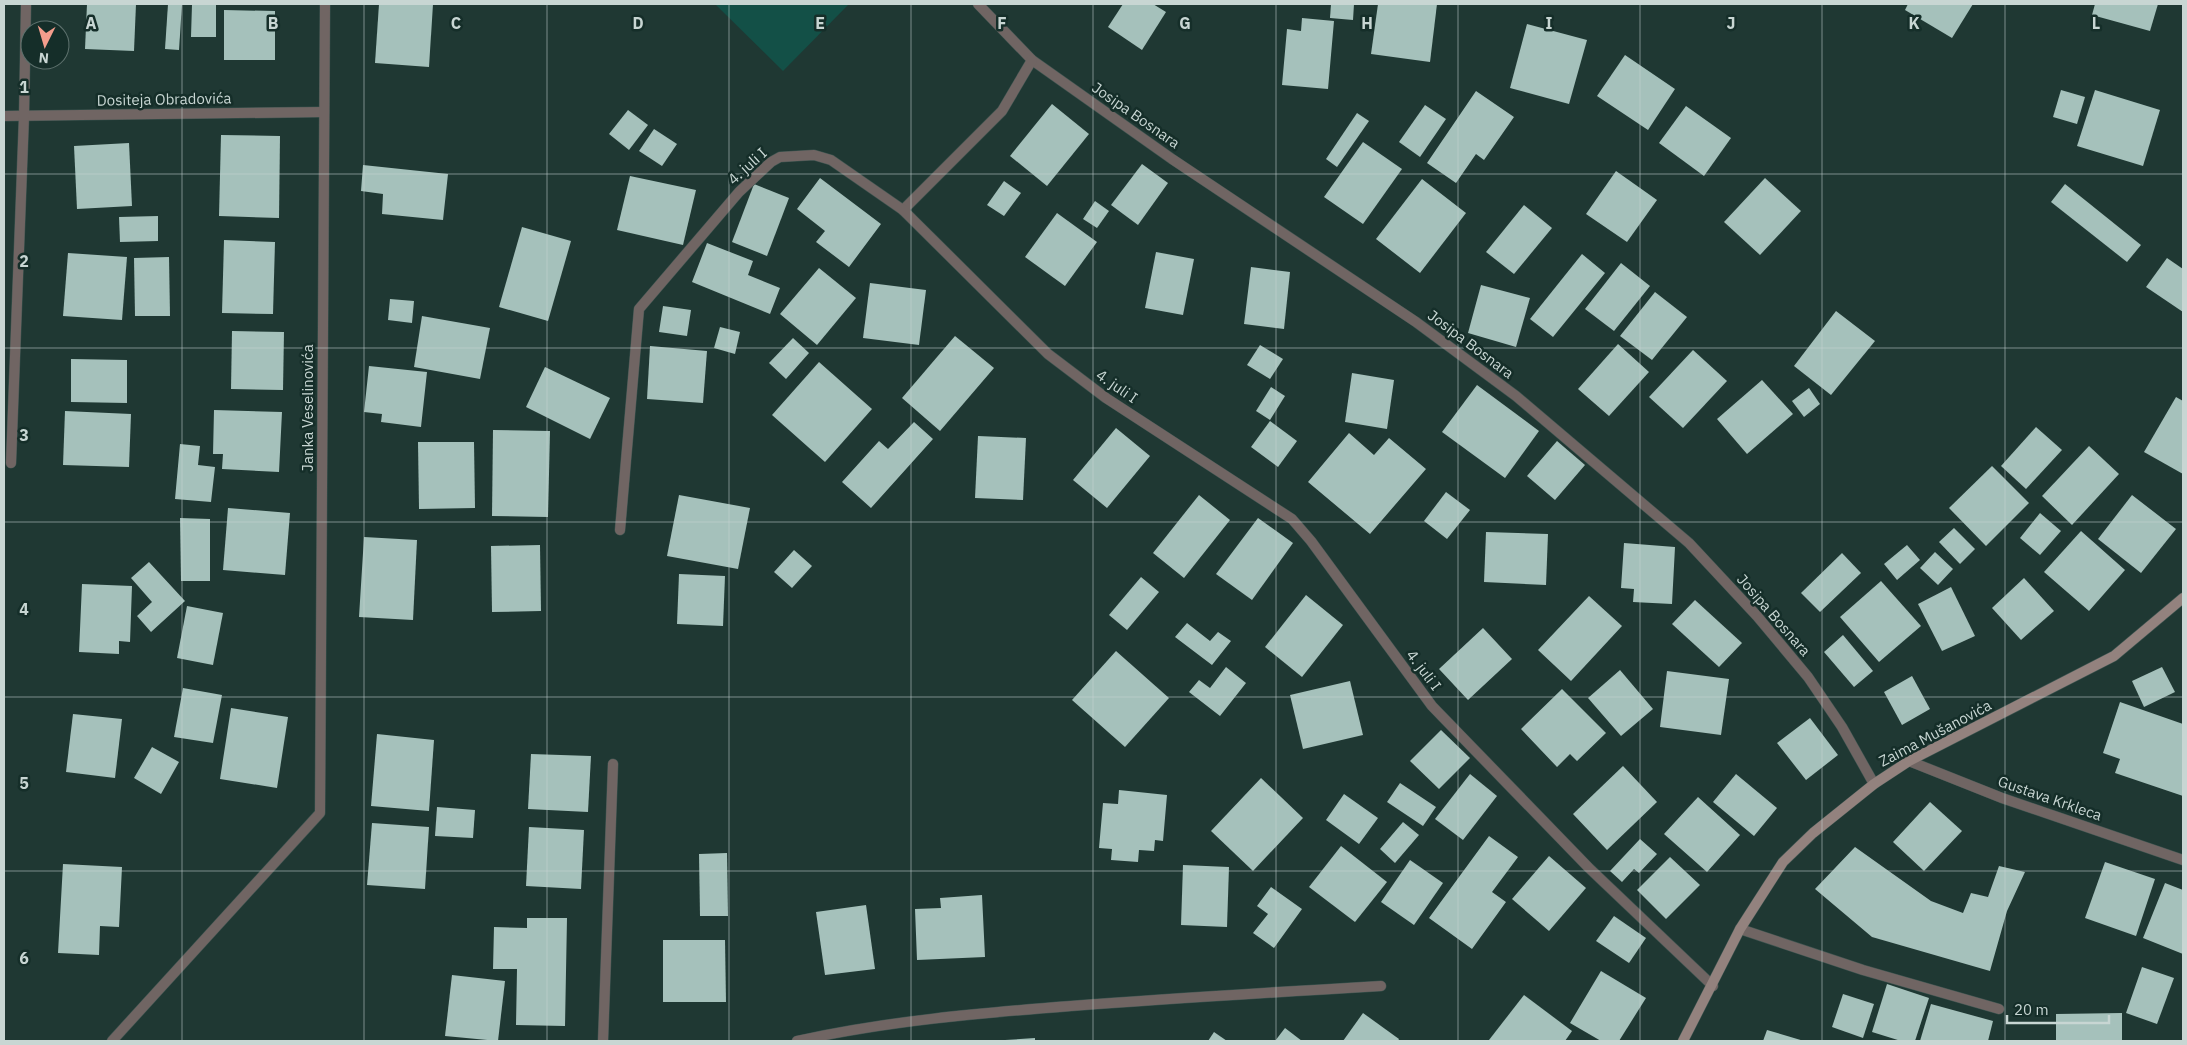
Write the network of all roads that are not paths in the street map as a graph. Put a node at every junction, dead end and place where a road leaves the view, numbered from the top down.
1 (26, 4) edge
2 (325, 4) edge
3 (978, 4) edge
4 (1032, 60) junction
5 (324, 112) junction
6 (4, 116) edge
7 (24, 116) junction
8 (903, 210) junction
9 (11, 463) dead end
10 (620, 530) dead end
11 (2183, 598) edge
12 (1909, 761) junction
13 (613, 764) dead end
14 (1874, 784) junction
15 (2183, 860) edge
16 (1740, 929) junction
17 (1381, 986) dead end
18 (1713, 986) junction
19 (1999, 1009) dead end
20 (112, 1041) edge
21 (603, 1041) edge
22 (803, 1041) edge
23 (1683, 1041) edge

1 - 7 street
2 - 5 street, Janka Veselinovića
3 - 4 street, Josipa Bosnara
4 - 8 street
4 - 14 street, Josipa Bosnara
5 - 7 street, Dositeja Obradovića
5 - 20 street, Janka Veselinovića
6 - 7 street, Dositeja Obradovića
7 - 9 street
8 - 10 street, 4. juli I
8 - 18 street, 4. juli I
11 - 12 street, Zaima Mušanovića
12 - 14 street, Zaima Mušanovića
12 - 15 street, Gustava Krkleca
13 - 21 street
14 - 16 street, Zaima Mušanovića
16 - 18 street, Zaima Mušanovića
16 - 19 street
17 - 22 street
18 - 23 street, Zaima Mušanovića

